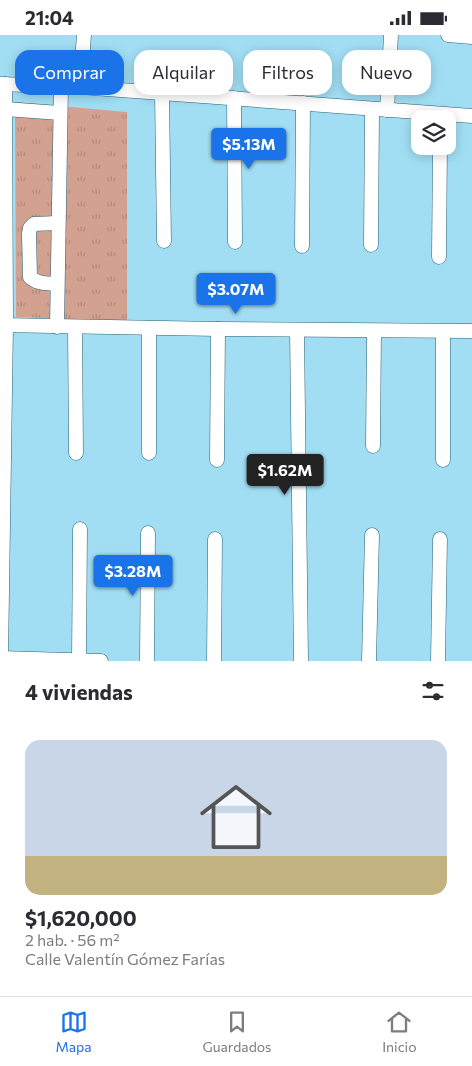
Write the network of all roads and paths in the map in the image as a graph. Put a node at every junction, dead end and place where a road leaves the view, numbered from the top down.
1 (84, 35) edge
2 (391, 35) edge
3 (448, 35) edge
4 (472, 37) edge
5 (83, 50) edge
6 (3, 84) edge
7 (61, 95) edge
8 (162, 95) edge
9 (191, 95) edge
10 (234, 98) junction
11 (303, 103) junction
12 (5, 109) junction
13 (372, 109) junction
14 (387, 110) junction
15 (60, 113) junction
16 (411, 113) edge
17 (456, 116) edge
18 (472, 116) edge
19 (440, 155) edge
20 (57, 223) junction
21 (164, 241) dead end
22 (235, 242) dead end
23 (371, 245) dead end
24 (302, 247) dead end
25 (439, 257) dead end
26 (57, 284) junction
27 (3, 325) edge
28 (57, 327) junction
29 (75, 327) junction
30 (149, 328) junction
31 (218, 329) junction
32 (297, 330) junction
33 (374, 331) junction
34 (443, 331) junction
35 (472, 331) edge
36 (373, 446) dead end
37 (76, 453) dead end
38 (149, 453) dead end
39 (443, 459) dead end
40 (217, 460) dead end
41 (80, 529) dead end
42 (148, 533) dead end
43 (372, 535) dead end
44 (215, 539) dead end
45 (440, 539) dead end
46 (1, 658) edge
47 (63, 661) edge
48 (79, 661) edge
49 (101, 661) edge
50 (147, 661) edge
51 (214, 661) edge
52 (301, 661) edge
53 (369, 661) edge
54 (438, 661) edge

1 - 5 street
2 - 14 street
3 - 4 street
6 - 12 street
7 - 15 street
8 - 21 street
9 - 10 street
10 - 11 street
10 - 22 street
11 - 13 street
11 - 24 street
12 - 15 street
12 - 27 street
13 - 14 street
13 - 23 street
14 - 16 street
15 - 20 street
17 - 18 street
19 - 25 street
20 - 26 street
20 - 26 street
26 - 28 street
27 - 28 street
27 - 46 street
28 - 29 street
29 - 30 street
29 - 37 street
30 - 31 street
30 - 38 street
31 - 32 street
31 - 40 street
32 - 33 street
32 - 52 street
33 - 34 street
33 - 36 street
34 - 35 street
34 - 39 street
41 - 48 street
42 - 50 street
43 - 53 street
44 - 51 street
45 - 54 street
46 - 47 street
47 - 48 street
48 - 49 street

